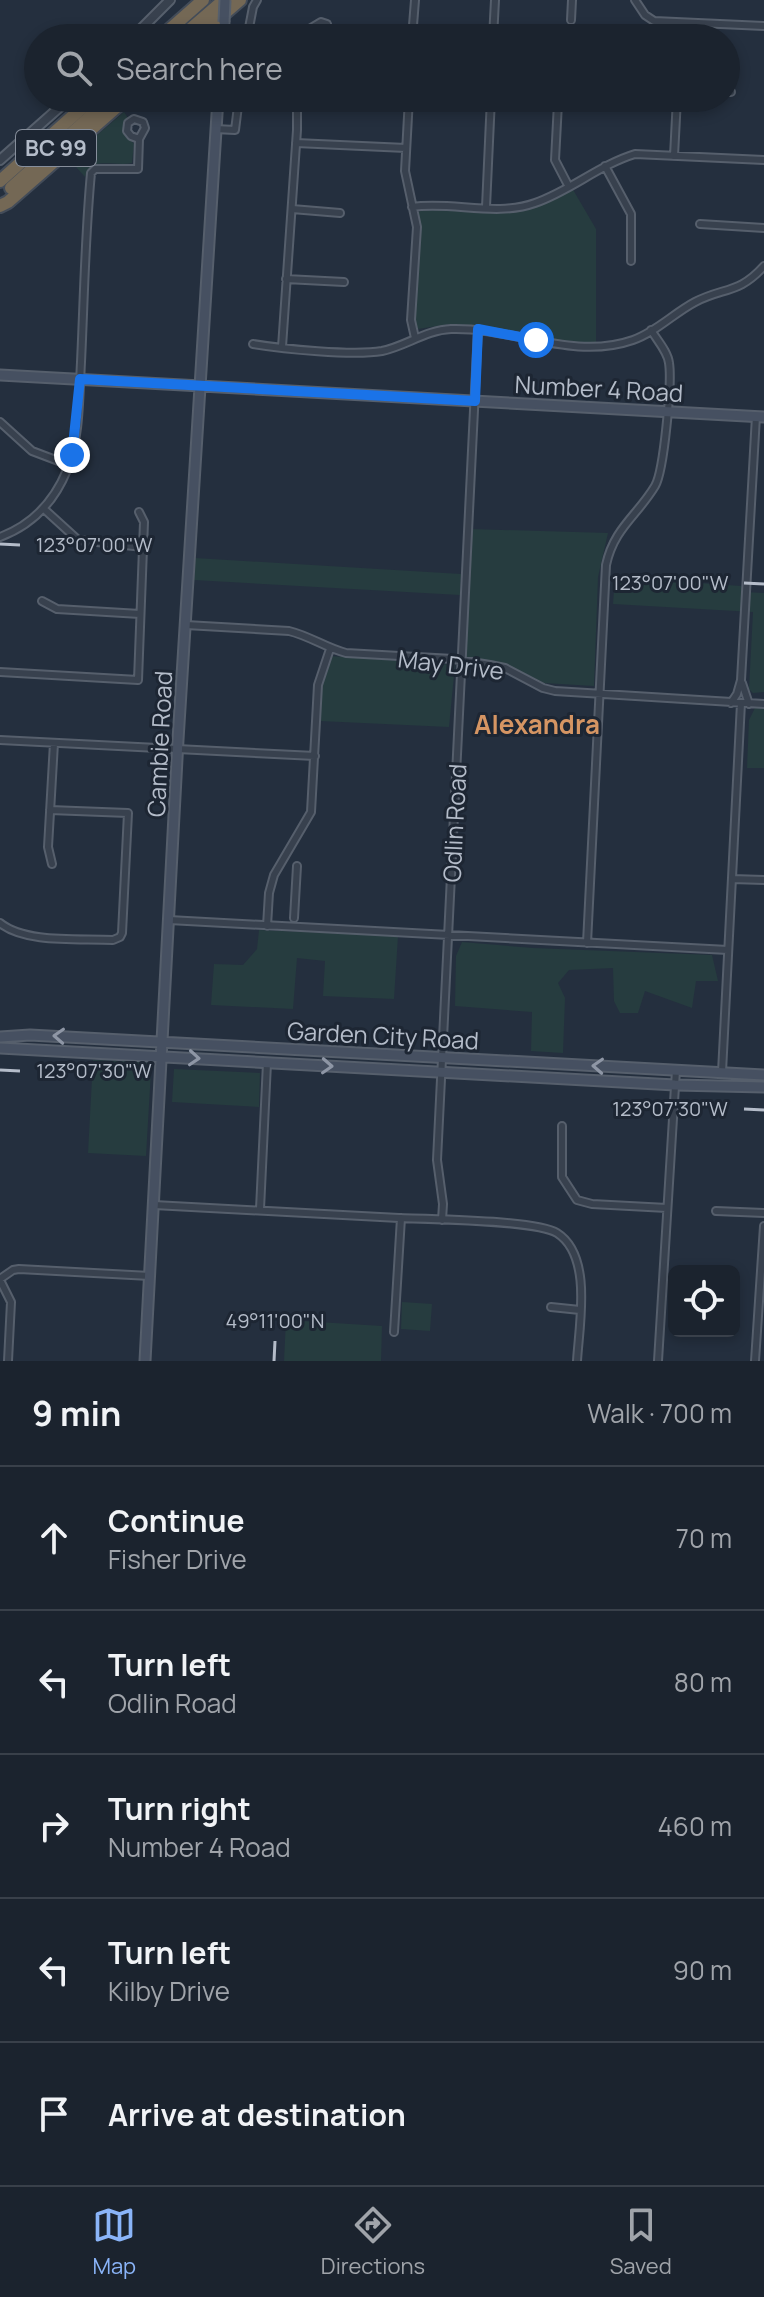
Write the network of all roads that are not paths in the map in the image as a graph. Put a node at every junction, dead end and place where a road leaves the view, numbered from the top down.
1 (170, 0) edge
2 (192, 0) edge
3 (203, 0) edge
4 (225, 0) edge
5 (240, 0) edge
6 (257, 0) edge
7 (415, 0) edge
8 (495, 0) edge
9 (572, 0) edge
10 (635, 0) edge
11 (571, 20) dead end
12 (146, 24) edge
13 (166, 24) edge
14 (176, 24) edge
15 (197, 24) edge
16 (212, 24) edge
17 (224, 24) edge
18 (250, 24) edge
19 (413, 24) edge
20 (494, 24) edge
21 (720, 24) edge
22 (740, 25) edge
23 (764, 26) edge
24 (54, 112) edge
25 (77, 112) edge
26 (95, 112) edge
27 (111, 112) edge
28 (217, 112) edge
29 (237, 112) edge
30 (297, 112) edge
31 (408, 112) edge
32 (490, 112) edge
33 (558, 112) edge
34 (676, 112) edge
35 (215, 129) junction
36 (139, 139) dead end
37 (296, 143) junction
38 (406, 148) junction
39 (674, 156) junction
40 (0, 160) edge
41 (764, 160) edge
42 (605, 166) junction
43 (0, 181) edge
44 (569, 187) junction
45 (0, 198) edge
46 (0, 206) edge
47 (412, 207) junction
48 (486, 207) junction
49 (292, 209) junction
50 (340, 213) dead end
51 (700, 224) dead end
52 (764, 228) edge
53 (631, 261) dead end
54 (764, 266) edge
55 (286, 279) junction
56 (344, 282) dead end
57 (478, 329) junction
58 (651, 330) junction
59 (415, 338) junction
60 (253, 344) dead end
61 (282, 347) junction
62 (0, 375) edge
63 (80, 379) junction
64 (200, 385) junction
65 (475, 401) junction
66 (666, 412) junction
67 (760, 417) edge
68 (0, 422) edge
69 (69, 465) junction
70 (44, 509) junction
71 (139, 512) dead end
72 (0, 537) edge
73 (143, 547) junction
74 (42, 601) dead end
75 (140, 614) junction
76 (186, 625) junction
77 (330, 649) junction
78 (462, 662) junction
79 (0, 672) edge
80 (741, 680) junction
81 (599, 695) junction
82 (731, 703) junction
83 (745, 703) junction
84 (764, 704) edge
85 (0, 740) edge
86 (54, 743) junction
87 (178, 749) junction
88 (315, 756) junction
89 (50, 810) junction
90 (52, 864) dead end
91 (297, 866) dead end
92 (732, 879) junction
93 (764, 880) edge
94 (294, 918) dead end
95 (169, 920) junction
96 (0, 923) edge
97 (267, 926) junction
98 (449, 936) junction
99 (587, 943) junction
100 (728, 950) junction
101 (0, 1037) edge
102 (162, 1041) junction
103 (0, 1048) edge
104 (162, 1056) junction
105 (443, 1058) junction
106 (267, 1063) junction
107 (676, 1070) junction
108 (722, 1072) junction
109 (442, 1073) junction
110 (764, 1075) edge
111 (675, 1085) junction
112 (764, 1090) edge
113 (562, 1126) dead end
114 (154, 1205) junction
115 (667, 1208) junction
116 (260, 1209) junction
117 (716, 1211) dead end
118 (764, 1213) edge
119 (401, 1218) junction
120 (442, 1220) junction
121 (764, 1226) edge
122 (150, 1276) junction
123 (0, 1279) edge
124 (551, 1307) dead end
125 (580, 1310) junction
126 (394, 1332) dead end
127 (760, 1345) edge
128 (8, 1361) edge
129 (145, 1361) edge
130 (577, 1361) edge
131 (658, 1361) edge
132 (755, 1361) edge

1 - 12 street
2 - 13 highway
3 - 14 highway
4 - 15 highway
4 - 17 main road, bridge
5 - 16 highway
6 - 18 street
7 - 19 street
8 - 20 street
9 - 11 street
10 - 21 street
22 - 23 street
24 - 40 street
25 - 43 highway, BC 99
26 - 45 highway, BC 99
27 - 46 highway
28 - 35 main road, Cambie Road
29 - 35 street
30 - 37 street
31 - 38 street
32 - 48 street
33 - 44 street
34 - 39 street
35 - 64 main road, Cambie Road
36 - 63 street
37 - 38 street
37 - 49 street
38 - 47 street
39 - 41 street
39 - 42 street
42 - 44 street
42 - 53 street
44 - 48 street
47 - 48 street
47 - 59 street
49 - 50 street
49 - 55 street
51 - 52 street
54 - 58 street
55 - 56 street
55 - 61 street
57 - 58 street
57 - 59 street
57 - 65 street, Odlin Road
58 - 66 street
59 - 61 street
60 - 61 street
62 - 63 main road, Number 4 Road
63 - 64 main road, Number 4 Road
63 - 69 street
64 - 65 main road, Number 4 Road
64 - 76 main road, Cambie Road
65 - 66 main road, Number 4 Road
65 - 78 street, Odlin Road
66 - 67 main road, Number 4 Road
66 - 81 street
67 - 80 street
68 - 69 street
69 - 70 street
70 - 72 street
70 - 73 street
71 - 73 street
73 - 75 street
74 - 75 street
75 - 79 street
76 - 77 street, May Drive
76 - 87 main road, Cambie Road
77 - 78 street, May Drive
77 - 88 street
78 - 81 street, May Drive
78 - 98 street, Odlin Road
80 - 82 street
80 - 83 street
81 - 82 street, May Drive
81 - 99 street
82 - 83 street, May Drive
83 - 84 street, May Drive
83 - 92 street
85 - 86 street
86 - 87 street
86 - 89 street
87 - 88 street
87 - 95 main road, Cambie Road
88 - 97 street
89 - 90 street
89 - 96 street
91 - 94 street
92 - 93 street
92 - 100 street
95 - 97 street
95 - 102 main road, Cambie Road
97 - 98 street
98 - 99 street
98 - 105 street, Odlin Road
99 - 100 street
100 - 108 street
102 -> 101 main road, Garden City Road
102 - 104 main road, Cambie Road
102 - 105 main road, Garden City Road
103 - 104 main road, Garden City Road
104 -> 106 main road, Garden City Road
104 - 114 main road, Cambie Road
107 -> 105 main road, Garden City Road
105 - 109 street, Odlin Road
106 -> 109 main road, Garden City Road
106 - 116 street
107 - 108 main road, Garden City Road
107 - 111 street
108 - 110 main road, Garden City Road
109 - 111 main road, Garden City Road
109 - 120 street, Odlin Road
111 - 112 main road, Garden City Road
111 - 115 street
113 - 115 street
114 - 116 street
114 - 122 main road, Cambie Road
115 - 131 street
116 - 119 street
117 - 118 street
119 - 120 street
119 - 126 street
120 - 125 street
121 - 127 street
122 - 123 street
122 - 129 main road, Cambie Road
123 - 128 street
124 - 125 street
125 - 130 street
127 - 132 street

